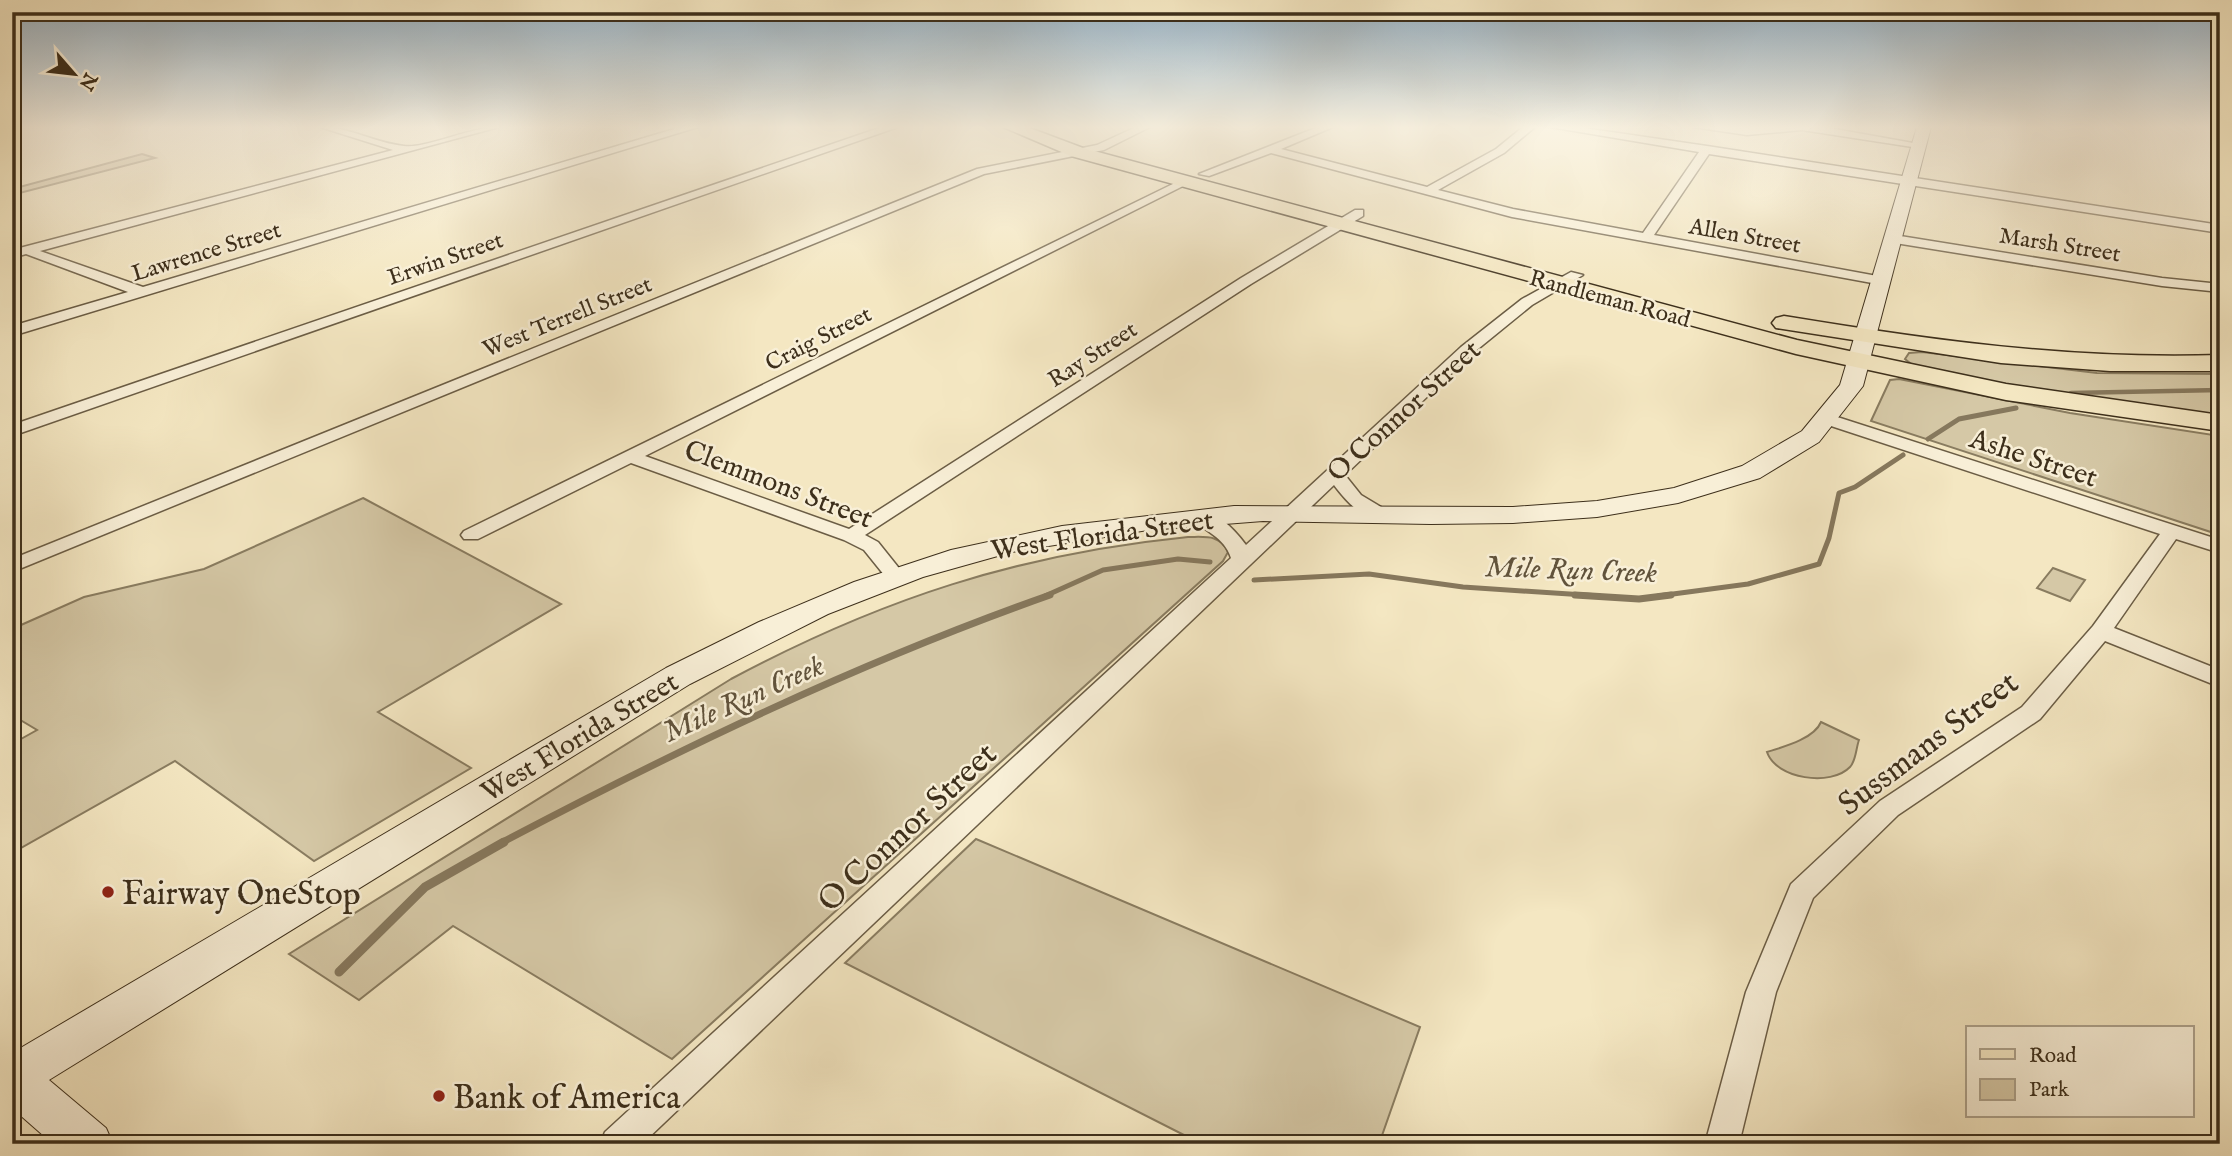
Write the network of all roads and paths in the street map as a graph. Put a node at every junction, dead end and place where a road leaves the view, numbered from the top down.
1 (1910, 180) edge
2 (289, 181) edge
3 (514, 181) edge
4 (737, 181) edge
5 (959, 181) edge
6 (1189, 181) edge
7 (1207, 181) edge
8 (1386, 181) edge
9 (1446, 181) edge
10 (1685, 181) edge
11 (1916, 181) edge
12 (1426, 192) junction
13 (1349, 217) junction
14 (2220, 229) edge
15 (1646, 238) junction
16 (1894, 239) junction
17 (12, 246) edge
18 (27, 250) junction
19 (12, 254) edge
20 (1566, 280) junction
21 (1883, 281) junction
22 (2220, 288) edge
23 (143, 292) junction
24 (12, 331) edge
25 (1865, 335) junction
26 (1860, 361) junction
27 (2220, 363) edge
28 (1831, 420) junction
29 (2220, 423) edge
30 (12, 431) edge
31 (631, 457) junction
32 (1334, 473) junction
33 (1290, 513) junction
34 (1202, 517) junction
35 (1384, 517) junction
36 (2172, 531) junction
37 (471, 535) dead end
38 (851, 536) junction
39 (2220, 547) edge
40 (1242, 559) junction
41 (12, 566) edge
42 (896, 577) junction
43 (2101, 631) junction
44 (2220, 679) edge
45 (12, 1079) edge
46 (89, 1144) edge
47 (617, 1144) edge
48 (1722, 1144) edge

1 - 16 main road, West Florida Street
2 - 18 street
3 - 23 street, Lawrence Street
4 - 30 street, Erwin Street
5 - 41 street, West Terrell Street
6 - 31 street, Craig Street
7 - 13 main road, Randleman Road
8 - 12 street, Allen Street
9 - 12 street
10 - 15 street
11 - 14 street
12 - 15 street, Allen Street
13 - 20 main road, Randleman Road
13 - 38 street, Ray Street
15 - 21 street, Allen Street
16 - 21 main road, West Florida Street
16 - 22 street, Marsh Street
17 - 18 street
18 - 19 street
18 - 23 street
20 - 25 main road, Randleman Road
20 - 26 main road, Randleman Road
20 - 32 street, O Connor Street
21 - 25 main road, West Florida Street
23 - 24 street, Lawrence Street
25 - 26 main road, West Florida Street
25 - 27 main road, Randleman Road
26 - 28 main road, West Florida Street
26 - 29 main road, Randleman Road
28 - 35 main road, West Florida Street
28 - 36 street, Ashe Street
31 - 37 street, Craig Street
31 - 38 street, Clemmons Street
32 - 33 street, O Connor Street
32 - 35 street
33 - 34 main road, West Florida Street
33 - 35 main road, West Florida Street
33 - 40 street, O Connor Street
34 - 40 street
34 - 42 main road, West Florida Street
36 - 39 street, Ashe Street
36 - 43 street, Sussmans Street
38 - 42 street, Clemmons Street
40 - 47 street, O Connor Street
42 - 45 main road, West Florida Street
43 - 44 street
43 - 48 street, Sussmans Street
45 - 46 main road

